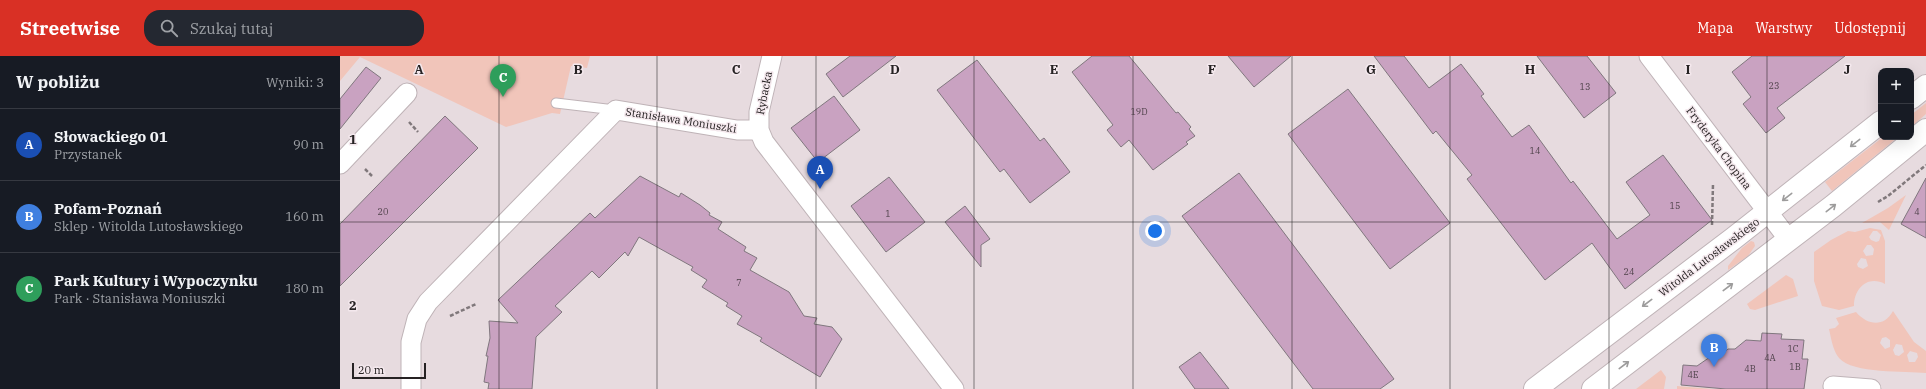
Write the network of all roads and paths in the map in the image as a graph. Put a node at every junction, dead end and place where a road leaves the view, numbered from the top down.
1 (772, 56) edge
2 (1649, 56) edge
3 (1926, 86) edge
4 (407, 93) dead end
5 (1914, 96) edge
6 (556, 103) dead end
7 (616, 110) junction
8 (409, 122) dead end
9 (1878, 124) edge
10 (759, 130) junction
11 (1926, 130) edge
12 (418, 132) dead end
13 (340, 164) edge
14 (1713, 184) dead end
15 (1768, 212) junction
16 (1712, 230) dead end
17 (1789, 240) junction
18 (476, 304) dead end
19 (450, 316) dead end
20 (1833, 386) dead end
21 (1536, 388) edge
22 (411, 389) edge
23 (954, 389) edge
24 (1593, 389) edge
25 (1871, 389) edge

1 - 10 street, Rybacka
2 - 15 street, Fryderyka Chopina
3 - 5 main road
4 - 13 street
6 - 7 lane
7 - 10 street, Stanisława Moniuszki
7 - 22 street, Stanisława Moniuszki
8 - 12 path
9 -> 15 main road, Witolda Lutosławskiego
10 - 23 street
17 -> 11 main road
14 - 16 path
15 - 17 street, Fryderyka Chopina
15 -> 21 main road, Witolda Lutosławskiego
24 -> 17 main road
18 - 19 path
20 - 25 street

